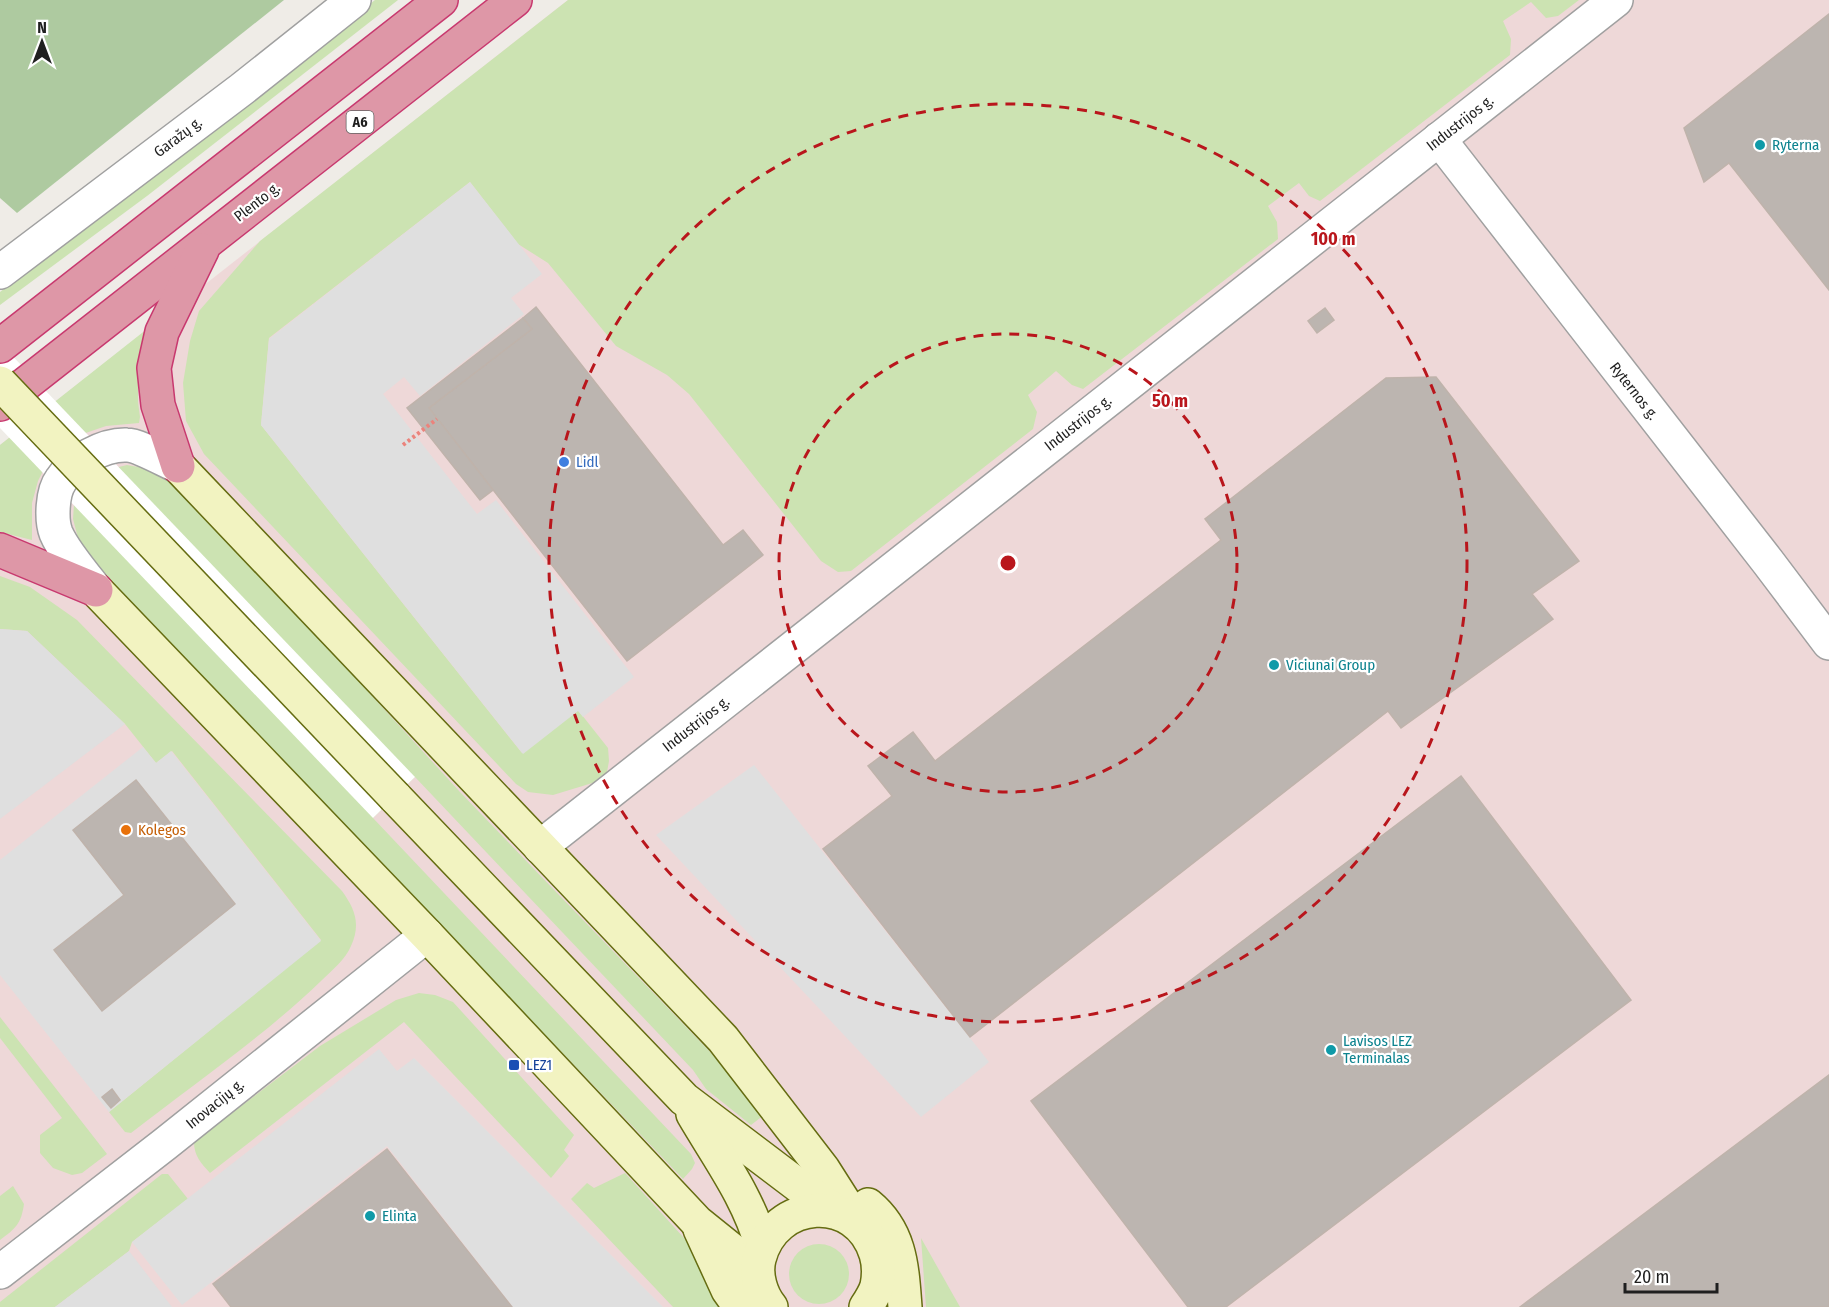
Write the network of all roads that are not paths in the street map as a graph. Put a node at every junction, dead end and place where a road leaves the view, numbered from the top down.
1 (354, 0) edge
2 (441, 0) edge
3 (514, 0) edge
4 (1616, 0) edge
5 (1439, 139) junction
6 (206, 243) junction
7 (0, 272) edge
8 (0, 346) edge
9 (0, 383) edge
10 (0, 404) edge
11 (178, 466) junction
12 (0, 550) edge
13 (96, 590) junction
14 (1829, 643) edge
15 (540, 847) junction
16 (427, 934) junction
17 (684, 1100) junction
18 (823, 1169) junction
19 (848, 1218) junction
20 (762, 1246) junction
21 (0, 1272) edge
22 (757, 1298) edge
23 (866, 1307) edge
24 (905, 1307) edge

1 - 7 street, Garažų g.
2 - 8 highway
3 - 6 highway, Plento g. / A6
4 - 5 street, Industrijos g.
5 - 14 street, Ryternos g.
5 - 15 street, Industrijos g.
6 - 10 highway, Plento g. / A6
6 - 11 highway
9 - 17 main road, bridge
11 - 13 street
11 - 15 main road
12 - 13 highway
13 - 16 main road
15 - 18 main road
16 - 21 street, Inovacijų g.
16 - 22 main road
17 - 19 main road
17 - 20 main road
18 - 19 main road
18 - 24 main road
19 - 20 main road
19 - 23 main road
20 - 22 main road

